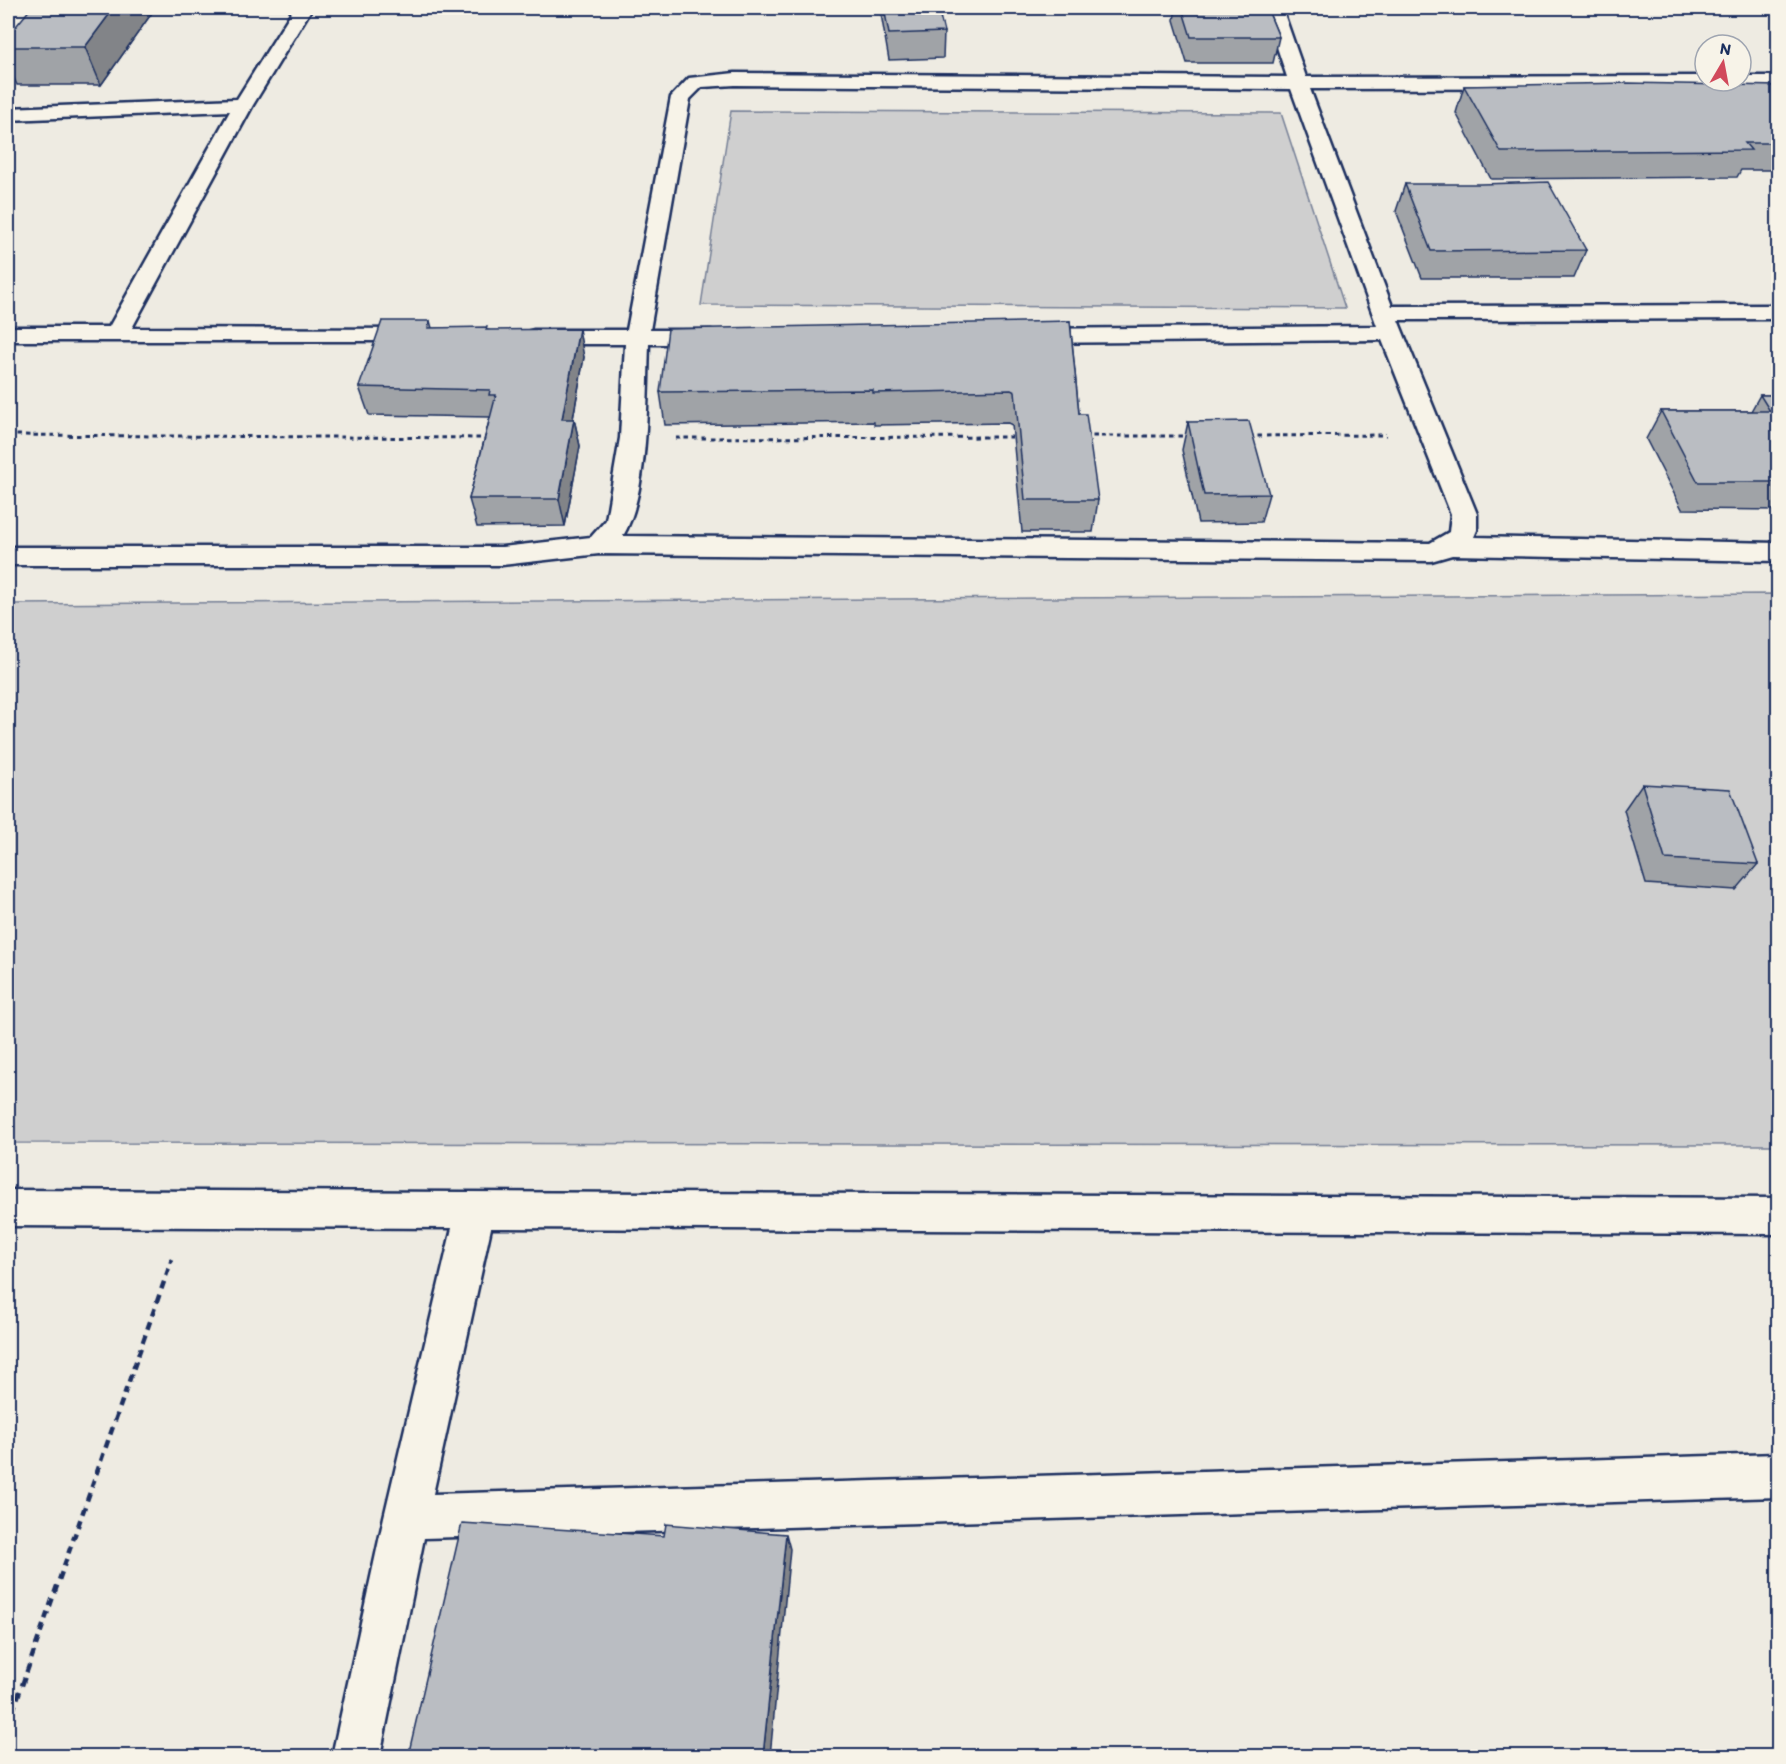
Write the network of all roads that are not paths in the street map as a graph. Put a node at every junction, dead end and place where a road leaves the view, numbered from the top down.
1 (303, 8) edge
2 (1273, 8) edge
3 (1779, 82) edge
4 (1298, 83) junction
5 (243, 105) junction
6 (8, 114) edge
7 (1779, 312) edge
8 (1388, 323) junction
9 (8, 334) edge
10 (117, 334) junction
11 (448, 336) edge
12 (1007, 336) edge
13 (507, 337) edge
14 (733, 337) edge
15 (637, 338) junction
16 (599, 545) junction
17 (1452, 546) junction
18 (1779, 552) edge
19 (8, 556) edge
20 (8, 1208) edge
21 (476, 1208) junction
22 (1778, 1217) edge
23 (1779, 1476) edge
24 (406, 1517) junction
25 (356, 1756) edge

1 - 5 street
2 - 4 street
3 - 4 street
4 - 8 street
4 - 15 street
5 - 6 street
5 - 10 street
7 - 8 street
8 - 12 street
8 - 17 street
9 - 10 street
10 - 11 street
13 - 15 street
14 - 15 street
15 - 16 street
16 - 17 street
16 - 19 street
17 - 18 street
20 - 21 street
21 - 22 street
21 - 24 street
23 - 24 street
24 - 25 street

